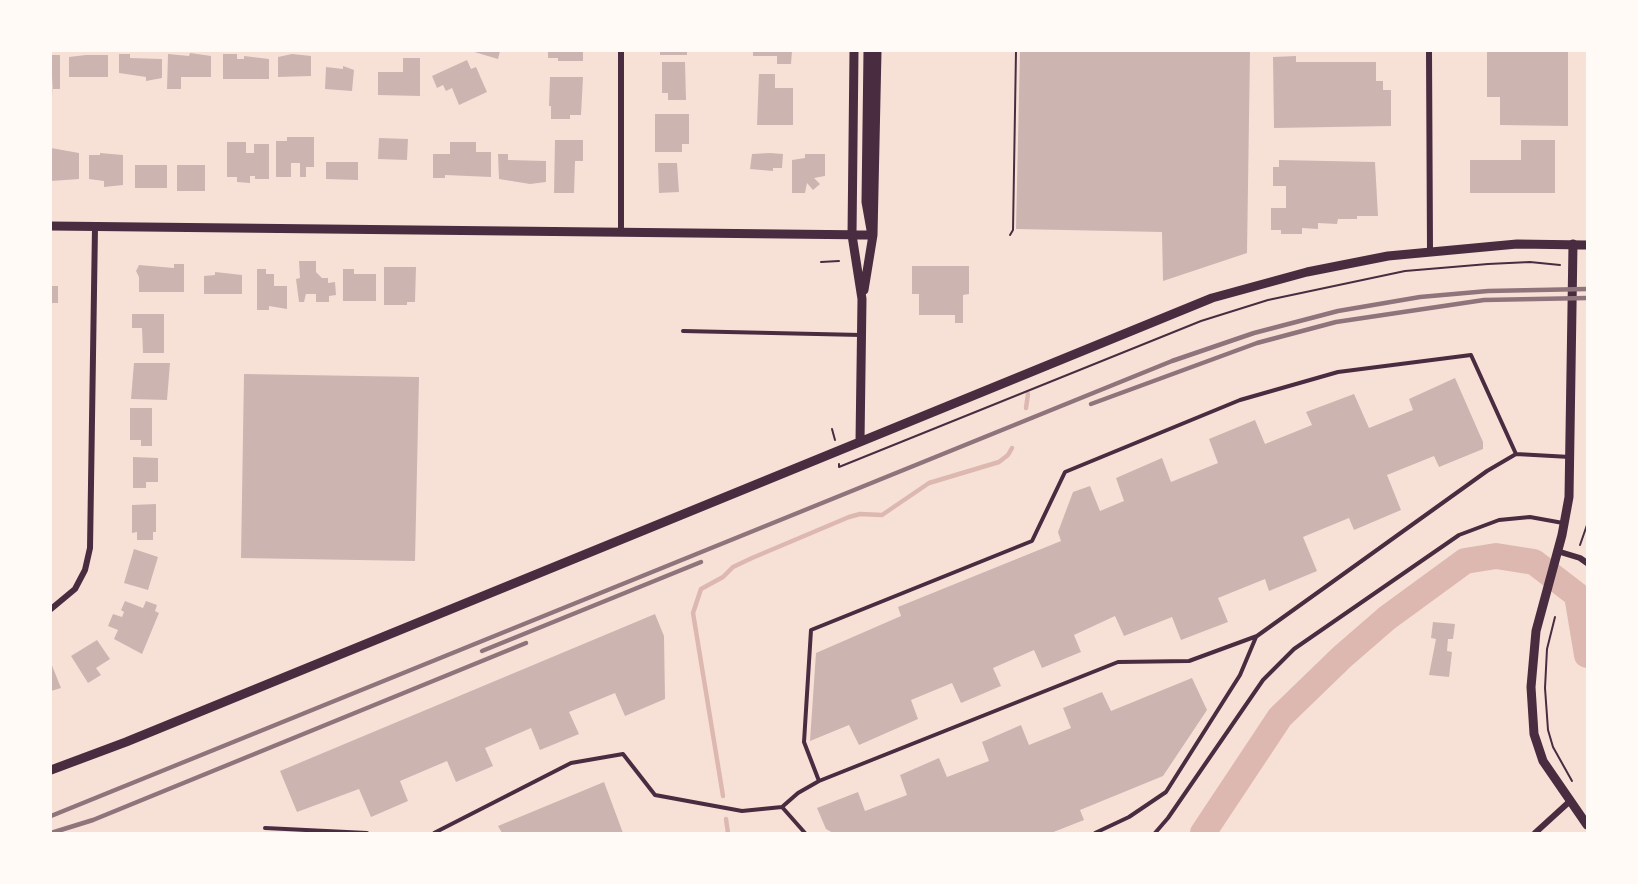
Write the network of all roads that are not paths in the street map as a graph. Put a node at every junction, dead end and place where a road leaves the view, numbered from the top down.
1 (621, 51) edge
2 (855, 51) edge
3 (868, 51) edge
4 (877, 51) edge
5 (1429, 51) edge
6 (51, 226) edge
7 (95, 226) junction
8 (621, 231) junction
9 (852, 235) junction
10 (873, 235) junction
11 (1573, 244) junction
12 (1587, 245) edge
13 (1430, 251) junction
14 (862, 299) junction
15 (683, 331) dead end
16 (861, 335) junction
17 (860, 441) junction
18 (1515, 454) junction
19 (1571, 457) junction
20 (1565, 524) junction
21 (1557, 551) junction
22 (1587, 563) edge
23 (51, 609) edge
24 (1257, 636) junction
25 (51, 770) edge
26 (819, 781) junction
27 (1569, 802) junction
28 (782, 807) junction
29 (1587, 825) edge
30 (265, 828) dead end
31 (367, 833) edge
32 (434, 833) edge
33 (805, 833) edge
34 (1095, 833) edge
35 (1155, 833) edge
36 (1535, 833) edge

1 - 8 street
2 - 9 street
3 - 10 street
4 - 10 street
5 - 13 street
6 - 7 street
7 - 8 street
7 - 23 street
8 - 9 street
9 - 10 street
9 - 14 street
10 - 14 street
11 - 12 street
11 - 13 street
11 - 19 street
13 - 17 street
14 - 16 street
15 - 16 lane
16 - 17 street
17 - 25 street
18 - 19 lane
18 - 24 lane
18 - 26 lane
19 - 20 street
20 - 21 street
20 - 35 lane
21 - 22 street
21 - 27 street
24 - 26 lane
24 - 34 lane
26 - 28 lane
27 - 29 street
27 - 36 street
28 - 32 lane
28 - 33 lane
30 - 31 lane

